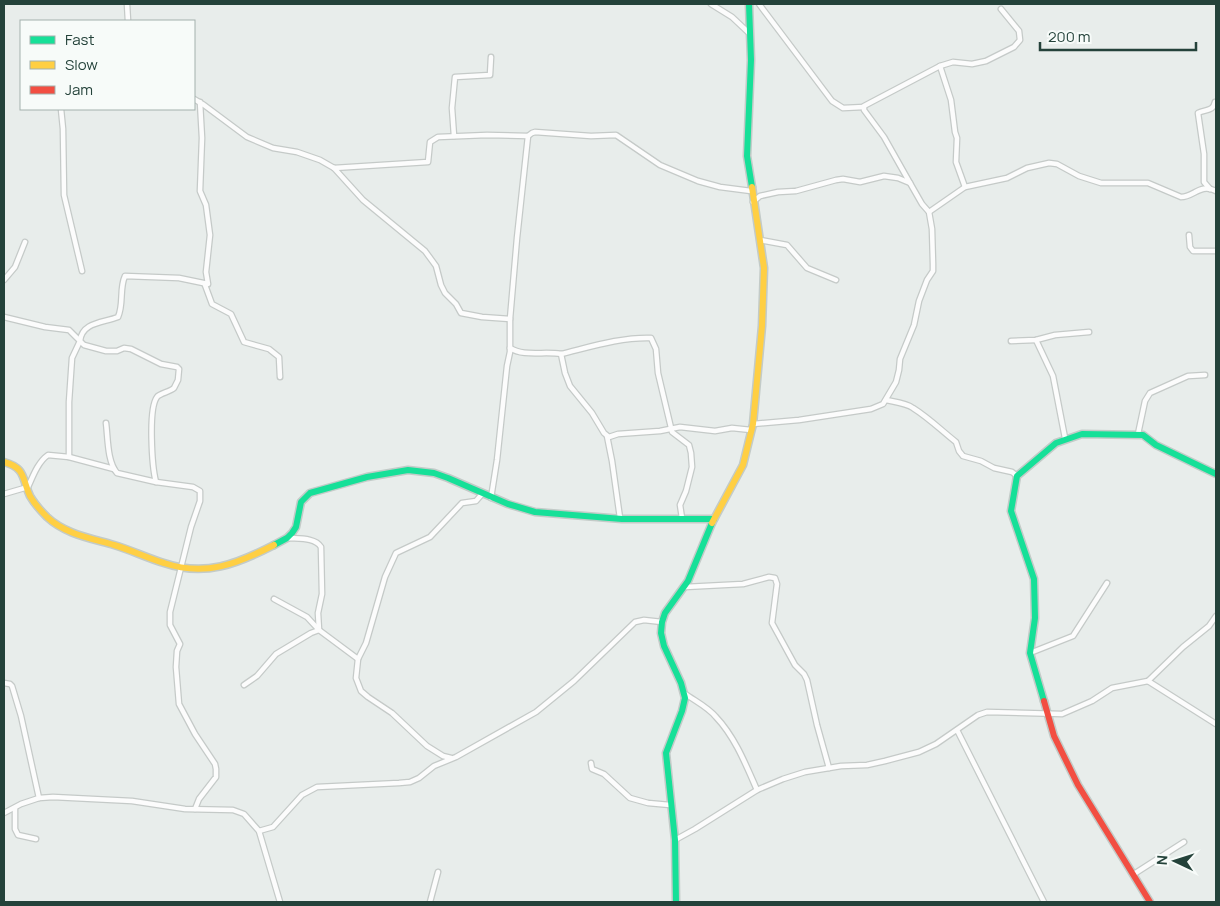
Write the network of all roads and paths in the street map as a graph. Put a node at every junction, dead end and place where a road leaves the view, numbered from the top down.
1 (127, 4) edge
2 (711, 4) edge
3 (749, 4) edge
4 (759, 4) edge
5 (1001, 9) dead end
6 (128, 20) edge
7 (749, 33) junction
8 (491, 57) dead end
9 (940, 66) junction
10 (195, 100) edge
11 (200, 102) junction
12 (1215, 102) edge
13 (864, 107) junction
14 (61, 110) edge
15 (454, 136) junction
16 (528, 136) junction
17 (334, 168) junction
18 (910, 183) junction
19 (965, 187) junction
20 (1210, 189) junction
21 (1216, 191) edge
22 (752, 192) junction
23 (753, 202) junction
24 (929, 212) junction
25 (1188, 235) dead end
26 (760, 240) junction
27 (25, 242) dead end
28 (1216, 250) edge
29 (82, 271) dead end
30 (4, 280) edge
31 (836, 280) dead end
32 (205, 285) junction
33 (4, 317) edge
34 (510, 319) junction
35 (1089, 332) dead end
36 (1036, 340) junction
37 (80, 341) junction
38 (1011, 341) dead end
39 (510, 348) junction
40 (561, 354) junction
41 (1205, 375) dead end
42 (280, 378) dead end
43 (886, 400) junction
44 (106, 422) dead end
45 (752, 427) junction
46 (672, 428) junction
47 (1138, 434) junction
48 (607, 436) junction
49 (1065, 438) junction
50 (69, 457) junction
51 (4, 462) edge
52 (114, 469) junction
53 (1216, 474) edge
54 (1017, 476) junction
55 (156, 482) junction
56 (28, 487) junction
57 (4, 494) edge
58 (482, 494) junction
59 (491, 498) junction
60 (620, 518) junction
61 (682, 518) junction
62 (714, 518) junction
63 (288, 538) junction
64 (181, 568) junction
65 (1107, 583) dead end
66 (685, 587) junction
67 (274, 599) dead end
68 (1216, 616) edge
69 (662, 622) junction
70 (319, 630) junction
71 (1030, 653) junction
72 (358, 659) junction
73 (1148, 681) junction
74 (4, 682) edge
75 (244, 685) dead end
76 (684, 693) junction
77 (1047, 713) junction
78 (1216, 724) edge
79 (957, 730) junction
80 (456, 757) junction
81 (591, 763) dead end
82 (829, 768) junction
83 (757, 790) junction
84 (39, 798) junction
85 (670, 805) junction
86 (15, 808) junction
87 (195, 809) junction
88 (4, 813) edge
89 (259, 831) junction
90 (36, 839) dead end
91 (675, 840) junction
92 (1184, 842) dead end
93 (438, 872) dead end
94 (1134, 874) junction
95 (280, 902) edge
96 (430, 902) edge
97 (676, 902) edge
98 (1044, 902) edge
99 (1150, 902) edge

1 - 6 street
2 - 7 street
3 - 7 street
4 - 13 street
5 - 9 street
7 - 22 street
8 - 15 street
9 - 13 street
9 - 19 street
10 - 11 street
11 - 17 street
11 - 32 street
12 - 20 street
13 - 18 street
14 - 29 street
15 - 16 street
15 - 17 street
16 - 22 street
16 - 34 street
17 - 34 street
18 - 23 street
18 - 24 street
19 - 20 street
19 - 24 street
20 - 21 street
22 - 23 street
23 - 26 street
24 - 43 street
25 - 28 street
26 - 31 street
26 - 45 street
27 - 30 street
32 - 37 street
32 - 42 street
33 - 37 street
34 - 39 street
35 - 36 street
36 - 38 street
36 - 49 street
37 - 50 street
37 - 55 street
39 - 40 street
39 - 59 street
40 - 46 street
40 - 48 street
41 - 47 street
43 - 45 street
43 - 54 street
44 - 52 street
45 - 46 street
45 - 62 street
46 - 48 street
46 - 61 street
47 - 49 street
47 - 53 street
48 - 60 street
49 - 54 street
50 - 52 street
50 - 56 street
51 - 56 street
52 - 55 street
54 - 71 street
55 - 64 street
56 - 57 street
56 - 64 street
58 - 59 street
58 - 63 street
58 - 72 street
59 - 60 street
60 - 61 street
61 - 62 street
62 - 66 street
63 - 64 street
63 - 70 street
64 - 87 street
65 - 71 street
66 - 69 street
66 - 82 street
67 - 70 street
68 - 73 street
69 - 76 street
69 - 80 street
70 - 72 street
70 - 75 street
71 - 77 street
72 - 80 street
73 - 77 street
73 - 78 street
74 - 84 street
76 - 83 street
76 - 85 street
77 - 79 street
77 - 94 street
79 - 82 street
79 - 98 street
80 - 89 street
81 - 85 street
82 - 83 street
83 - 91 street
84 - 86 street
84 - 87 street
85 - 91 street
86 - 88 street
86 - 90 street
87 - 89 street
89 - 95 street
91 - 97 street
92 - 94 street
93 - 96 street
94 - 99 street

